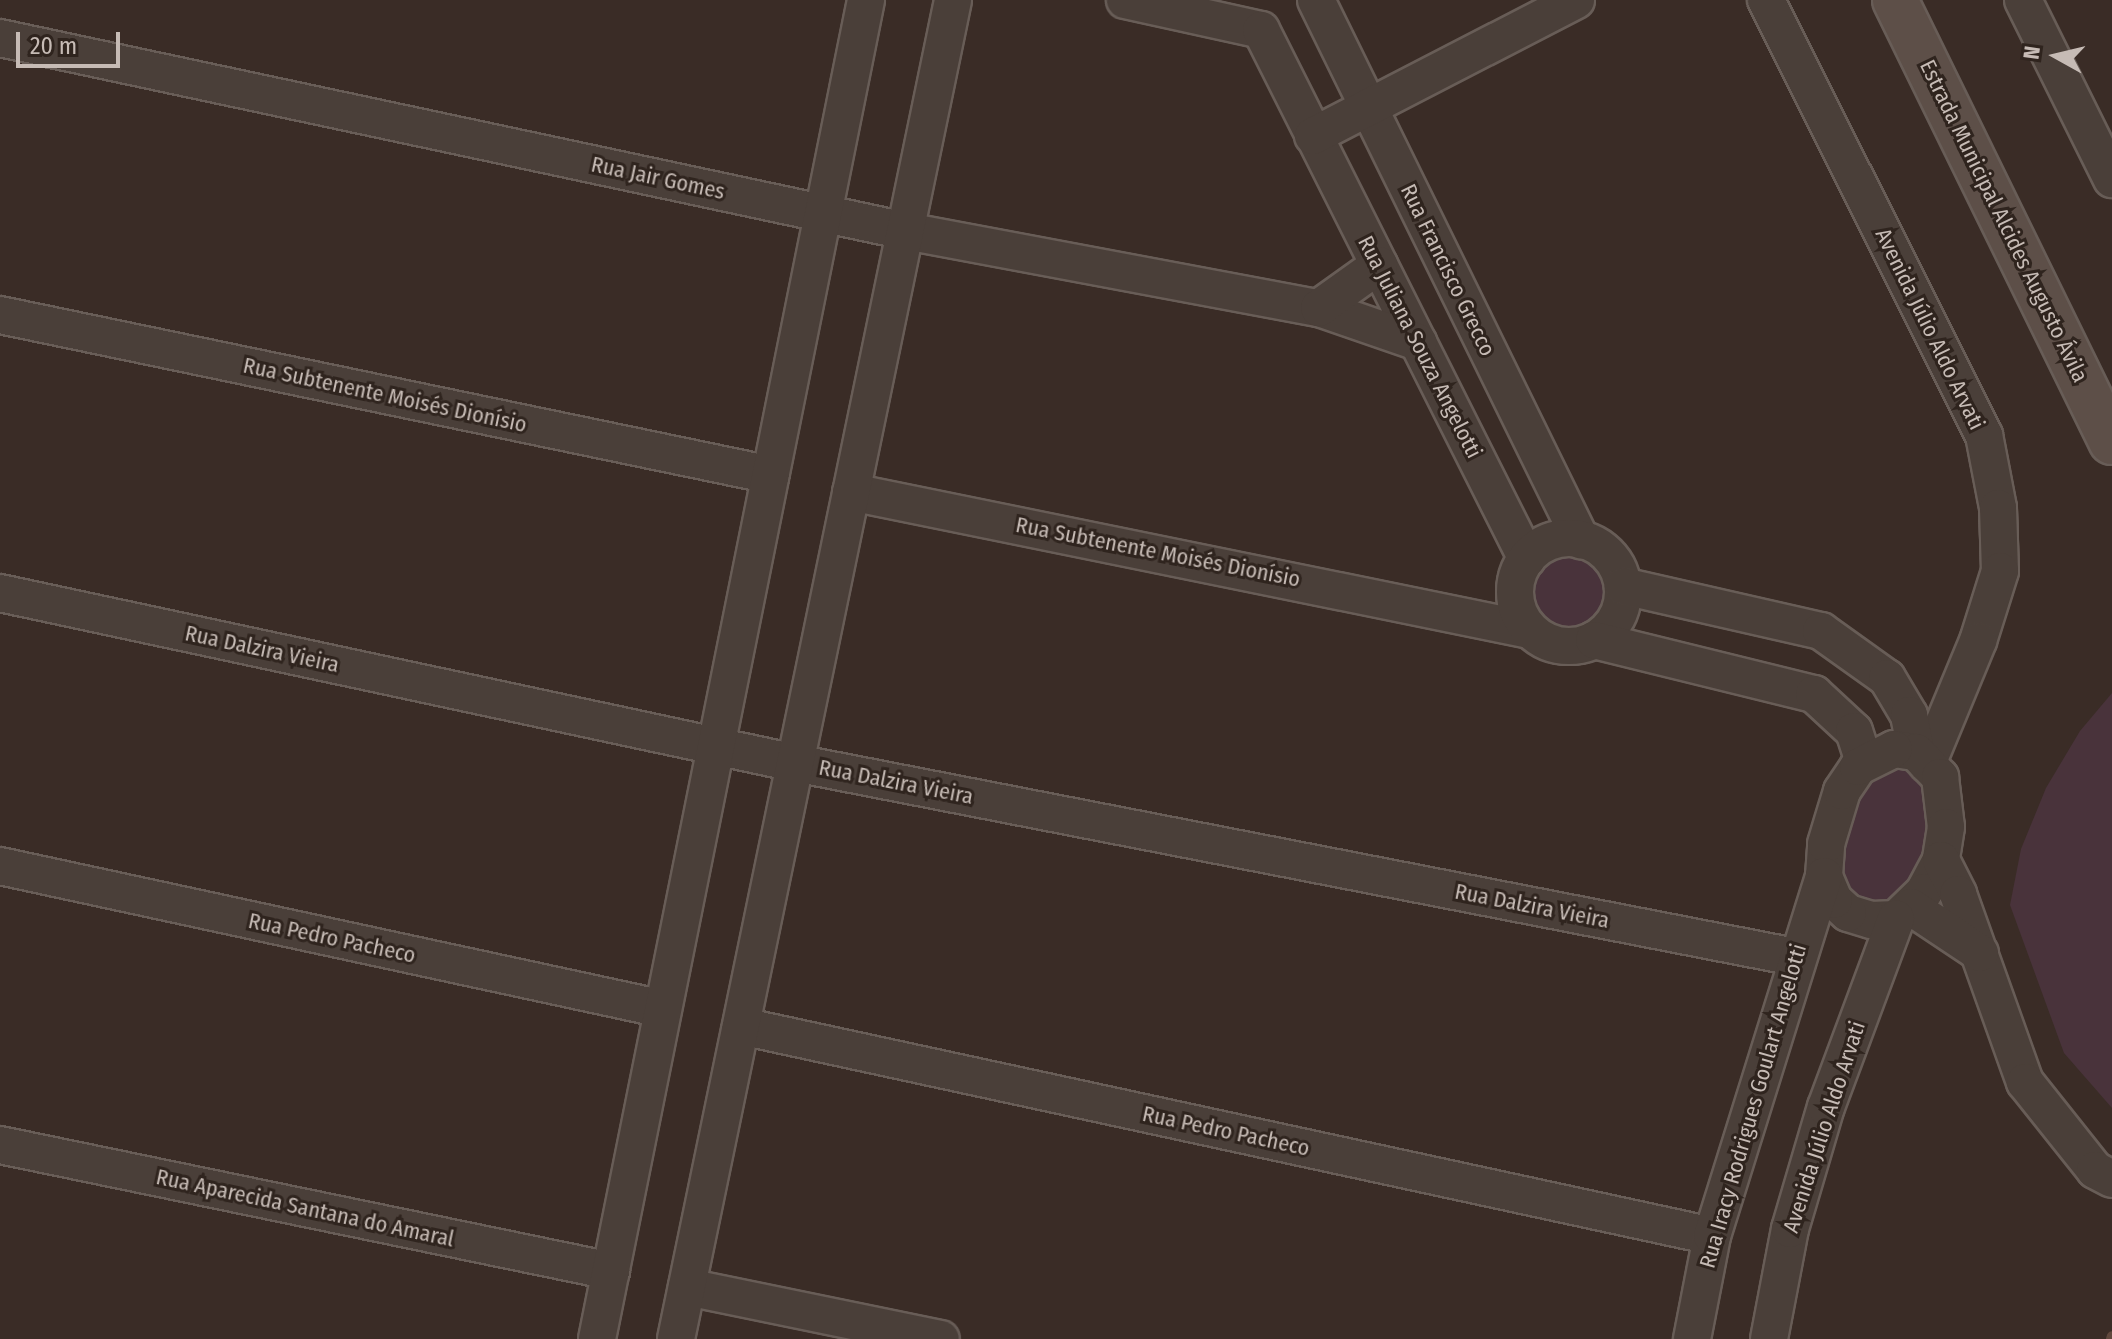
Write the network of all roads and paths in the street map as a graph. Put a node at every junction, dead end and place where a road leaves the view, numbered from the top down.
1 (866, 0) edge
2 (953, 0) edge
3 (1125, 0) edge
4 (1316, 0) edge
5 (1576, 0) edge
6 (1766, 0) edge
7 (1895, 0) edge
8 (2023, 0) edge
9 (0, 38) edge
10 (1369, 107) junction
11 (1313, 136) junction
12 (2112, 179) edge
13 (823, 214) junction
14 (906, 231) junction
15 (1379, 265) junction
16 (1319, 308) junction
17 (0, 315) edge
18 (1418, 342) junction
19 (2112, 442) edge
20 (771, 475) junction
21 (851, 492) junction
22 (1581, 540) junction
23 (1527, 559) junction
24 (1623, 586) junction
25 (0, 593) edge
26 (1523, 615) junction
27 (1594, 640) junction
28 (717, 745) junction
29 (1922, 758) junction
30 (1864, 762) junction
31 (795, 763) junction
32 (1941, 860) junction
33 (0, 866) edge
34 (1824, 876) junction
35 (1903, 913) junction
36 (1980, 953) junction
37 (1795, 957) junction
38 (663, 1009) junction
39 (741, 1026) junction
40 (0, 1145) edge
41 (2112, 1179) edge
42 (1712, 1236) junction
43 (611, 1271) junction
44 (687, 1287) junction
45 (597, 1339) edge
46 (676, 1339) edge
47 (941, 1339) edge
48 (1692, 1339) edge
49 (1769, 1339) edge

1 - 13 street
2 - 14 street
3 - 11 street, Rua Juliana Souza Angelotti
4 - 10 street, Rua Francisco Grecco
5 - 10 street
6 - 29 street, Avenida Júlio Aldo Arvati
7 - 19 main road, Estrada Municipal Alcides Augusto Ávila
8 - 12 street
9 - 13 street, Rua Jair Gomes
10 - 11 street
10 - 22 street, Rua Francisco Grecco
11 - 15 street, Rua Juliana Souza Angelotti
13 - 14 street, Rua Jair Gomes
13 - 20 street
14 - 16 street, Rua Jair Gomes
14 - 21 street
15 - 16 street
15 - 18 street, Rua Juliana Souza Angelotti
16 - 18 street, Rua Jair Gomes
17 - 20 street, Rua Subtenente Moisés Dionísio
18 - 23 street, Rua Juliana Souza Angelotti
20 - 28 street
21 - 26 street, Rua Subtenente Moisés Dionísio
21 - 31 street
22 - 23 street
22 - 24 street
23 - 26 street
24 - 27 street
24 - 29 street
25 - 28 street, Rua Dalzira Vieira
26 - 27 street
27 - 30 street
28 - 31 street, Rua Dalzira Vieira
28 - 38 street
29 - 30 street
29 - 32 street
30 - 34 street
31 - 37 street, Rua Dalzira Vieira
31 - 39 street
32 - 35 street
32 - 36 street
33 - 38 street, Rua Pedro Pacheco
34 - 35 street
34 - 37 street, Rua Iracy Rodrigues Goulart Angelotti
35 - 36 street
35 - 49 street, Avenida Júlio Aldo Arvati
36 - 41 street
37 - 42 street, Rua Iracy Rodrigues Goulart Angelotti
38 - 43 street
39 - 42 street, Rua Pedro Pacheco
39 - 44 street
40 - 43 street, Rua Aparecida Santana do Amaral
42 - 48 street, Rua Iracy Rodrigues Goulart Angelotti
43 - 45 street
44 - 46 street
44 - 47 street

